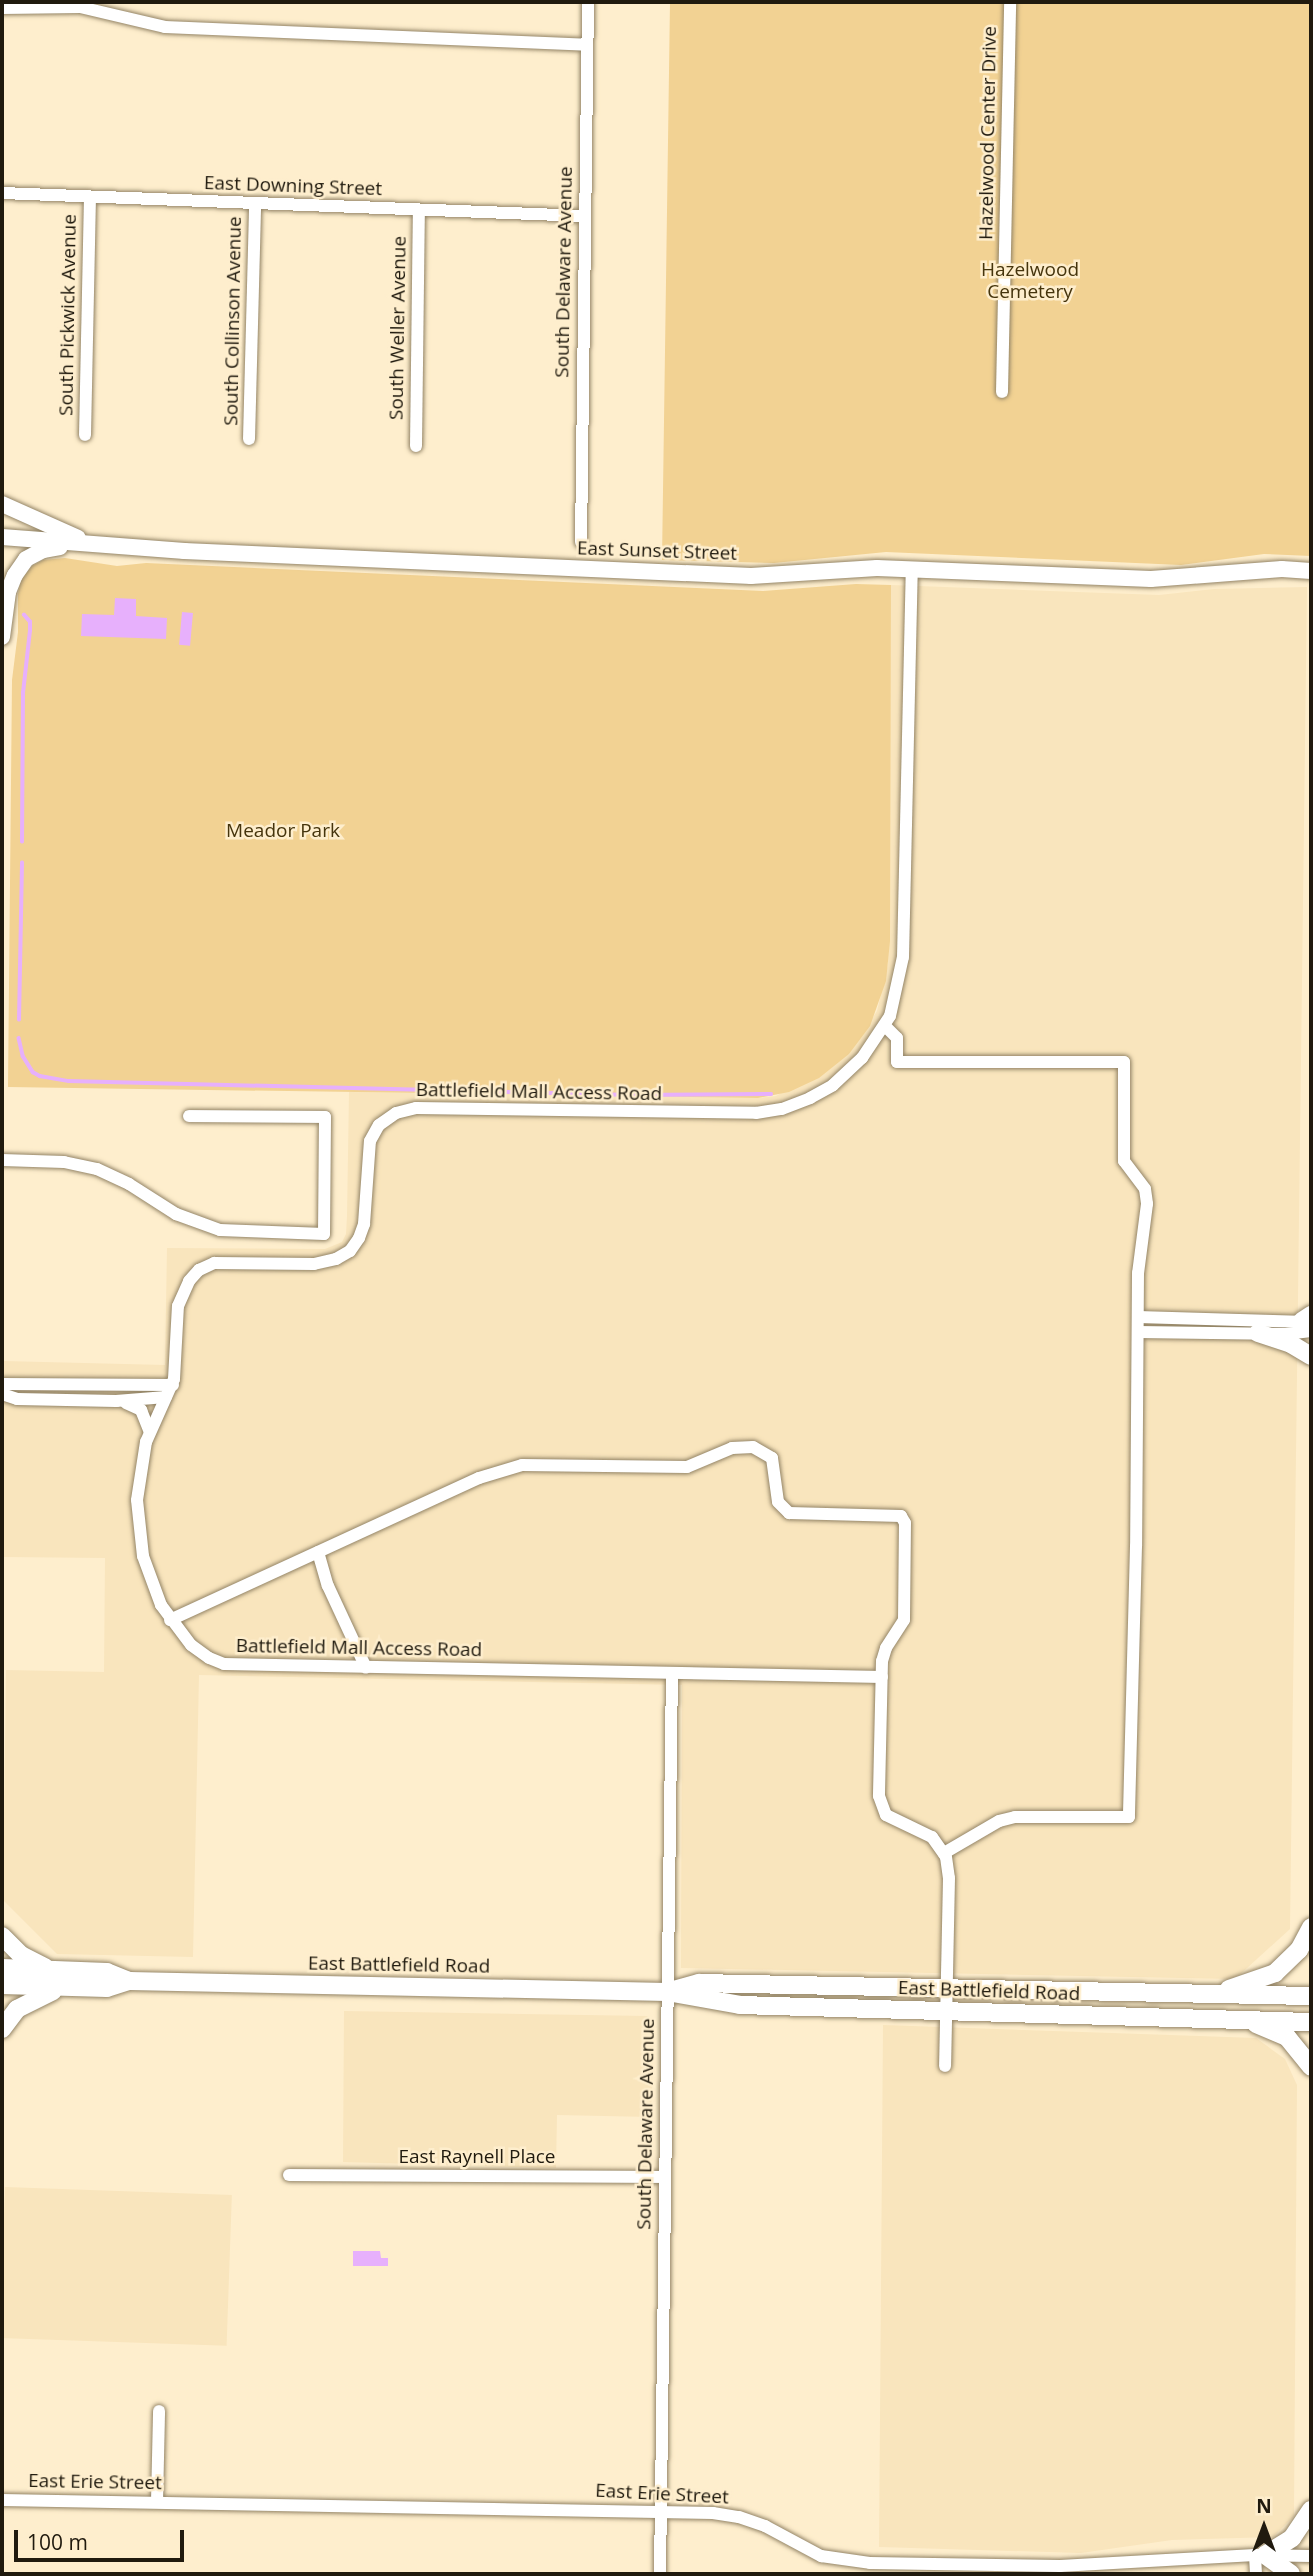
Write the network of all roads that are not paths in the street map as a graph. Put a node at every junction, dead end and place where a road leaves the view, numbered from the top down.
1 (588, 2) edge
2 (1010, 2) edge
3 (2, 8) edge
4 (587, 46) junction
5 (2, 192) edge
6 (90, 197) junction
7 (255, 204) junction
8 (419, 210) junction
9 (584, 216) junction
10 (1002, 392) dead end
11 (85, 435) dead end
12 (249, 439) dead end
13 (416, 446) dead end
14 (2, 504) edge
15 (2, 537) edge
16 (581, 542) dead end
17 (90, 544) junction
18 (912, 569) junction
19 (1311, 571) edge
20 (2, 637) edge
21 (885, 1026) junction
22 (188, 1116) dead end
23 (2, 1160) edge
24 (1138, 1317) junction
25 (1309, 1322) edge
26 (1138, 1332) junction
27 (1258, 1333) junction
28 (1311, 1356) edge
29 (2, 1384) edge
30 (173, 1385) junction
31 (2, 1394) edge
32 (166, 1397) junction
33 (116, 1401) junction
34 (149, 1430) junction
35 (318, 1552) junction
36 (170, 1620) junction
37 (366, 1668) junction
38 (672, 1675) junction
39 (882, 1677) junction
40 (945, 1855) junction
41 (1311, 1927) edge
42 (2, 1936) edge
43 (2, 1969) edge
44 (59, 1970) junction
45 (130, 1981) junction
46 (2, 1985) edge
47 (69, 1987) junction
48 (947, 1988) junction
49 (667, 1992) junction
50 (1207, 1994) junction
51 (1311, 1996) edge
52 (947, 2009) junction
53 (1239, 2020) junction
54 (1311, 2022) edge
55 (2, 2029) edge
56 (945, 2066) dead end
57 (1311, 2067) edge
58 (289, 2175) dead end
59 (664, 2177) junction
60 (159, 2411) dead end
61 (2, 2500) edge
62 (157, 2502) junction
63 (660, 2510) junction
64 (1311, 2510) edge
65 (1260, 2555) junction
66 (1311, 2556) edge
67 (660, 2574) edge
68 (1256, 2574) edge
69 (1291, 2574) edge

1 - 4 street, South Delaware Avenue
2 - 10 street, Hazelwood Center Drive
3 - 4 street
4 - 9 street, South Delaware Avenue
5 - 6 street, East Downing Street
6 - 7 street, East Downing Street
6 - 11 street, South Pickwick Avenue
7 - 8 street, East Downing Street
7 - 12 street, South Collinson Avenue
8 - 9 street, East Downing Street
8 - 13 street, South Weller Avenue
9 - 16 street, South Delaware Avenue
14 - 17 main road
15 - 17 main road, East Sunset Street
17 - 18 main road, East Sunset Street
17 - 20 main road
18 - 19 main road, East Sunset Street
18 - 21 street, Battlefield Mall Access Road
21 - 24 street
21 - 30 street, Battlefield Mall Access Road
22 - 23 street
24 - 25 street
24 - 26 street
25 - 27 street
26 - 27 street
26 - 40 street
27 - 28 main road
29 - 30 street
30 - 32 street, Battlefield Mall Access Road
31 - 33 street
32 - 33 street
32 - 34 street, Battlefield Mall Access Road
33 - 34 street
34 - 36 street, Battlefield Mall Access Road
35 - 36 street
35 - 37 street
35 - 39 street
36 - 37 street, Battlefield Mall Access Road
37 - 38 street, Battlefield Mall Access Road
38 - 39 street, Battlefield Mall Access Road
38 - 49 street, South Delaware Avenue
39 - 40 street
40 - 48 street
41 - 50 main road
42 - 44 main road
43 - 44 main road, East Battlefield Road
44 - 45 main road, East Battlefield Road
45 - 47 main road, East Battlefield Road
45 - 49 main road, East Battlefield Road
46 - 47 main road, East Battlefield Road
47 - 55 main road
48 - 49 main road, East Battlefield Road
48 - 50 main road, East Battlefield Road
48 - 52 street
49 - 52 main road, East Battlefield Road
49 - 59 street, South Delaware Avenue
50 - 51 main road, East Battlefield Road
52 - 53 main road, East Battlefield Road
52 - 56 street
53 - 54 main road, East Battlefield Road
53 - 57 main road
58 - 59 street, East Raynell Place
59 - 63 street, South Delaware Avenue
60 - 62 street
61 - 62 street, East Erie Street
62 - 63 street, East Erie Street
63 - 65 street, East Erie Street
63 - 67 street, South Delaware Avenue
64 - 65 main road
65 - 66 street, East Erie Street
65 - 68 street
65 - 69 main road

